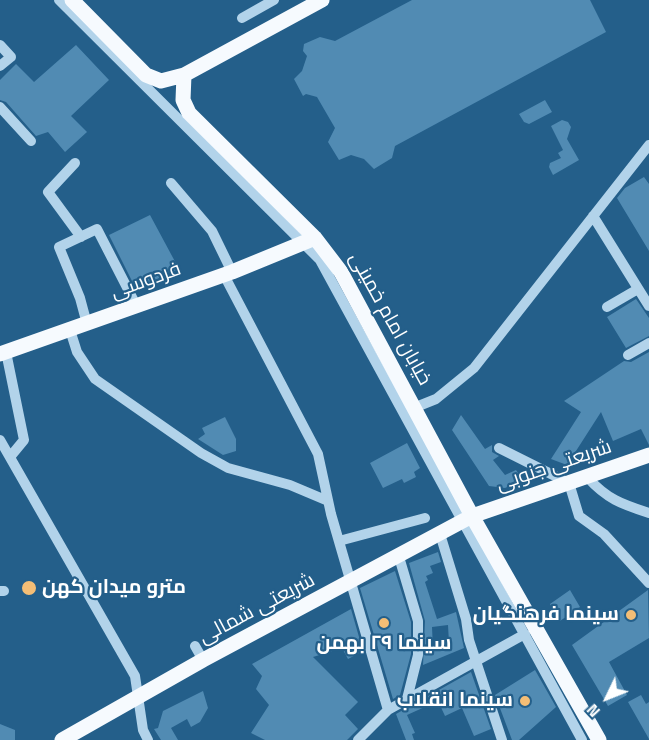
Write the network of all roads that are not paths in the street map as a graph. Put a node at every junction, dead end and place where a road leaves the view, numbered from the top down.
1 (59, 0) edge
2 (72, 0) edge
3 (274, 0) edge
4 (322, 0) edge
5 (242, 18) dead end
6 (0, 45) edge
7 (0, 66) edge
8 (184, 75) junction
9 (0, 107) edge
10 (31, 141) dead end
11 (649, 145) edge
12 (75, 163) dead end
13 (171, 183) dead end
14 (593, 216) junction
15 (81, 237) junction
16 (310, 240) junction
17 (228, 274) junction
18 (645, 297) edge
19 (137, 307) junction
20 (607, 307) dead end
21 (87, 324) junction
22 (70, 330) junction
23 (649, 343) edge
24 (3, 353) edge
25 (628, 355) dead end
26 (416, 407) junction
27 (0, 440) edge
28 (499, 448) dead end
29 (649, 456) edge
30 (10, 457) junction
31 (586, 477) junction
32 (569, 483) junction
33 (328, 501) junction
34 (649, 513) edge
35 (425, 518) dead end
36 (468, 519) junction
37 (440, 534) junction
38 (339, 541) junction
39 (399, 558) junction
40 (350, 583) junction
41 (649, 583) edge
42 (525, 634) junction
43 (195, 646) dead end
44 (203, 660) junction
45 (475, 661) junction
46 (139, 698) junction
47 (407, 699) junction
48 (388, 710) junction
49 (62, 740) edge
50 (147, 740) edge
51 (358, 740) edge
52 (502, 740) edge
53 (582, 740) edge
54 (599, 740) edge

1 - 16 street
2 - 8 main road
3 - 5 street
4 - 8 main road
6 - 7 street
8 - 16 main road, خیابان امام خمینی
9 - 10 street
11 - 14 street
12 - 15 street
13 - 17 street
14 - 18 street
14 - 26 street
15 - 19 street
15 - 21 street
16 - 17 main road, فردوسی
16 - 26 main road, خیابان امام خمینی
16 - 36 street
17 - 19 main road, فردوسی
17 - 33 street
18 - 20 street
19 - 21 main road, فردوسی
21 - 22 main road, فردوسی
22 - 24 main road, فردوسی
22 - 33 street
23 - 25 street
24 - 30 street
26 - 36 main road, خیابان امام خمینی
27 - 30 street
28 - 32 street
29 - 31 main road, شریعتی جنوبی
30 - 46 street
31 - 32 main road, شریعتی جنوبی
31 - 34 street
32 - 36 main road, شریعتی جنوبی
32 - 41 street
33 - 38 street
35 - 38 street
36 - 37 main road, شریعتی شمالی
36 - 42 street
36 - 54 main road, خیابان امام خمینی
37 - 39 main road, شریعتی شمالی
37 - 45 street
38 - 40 street
39 - 40 main road, شریعتی شمالی
39 - 47 street
40 - 44 main road, شریعتی شمالی
40 - 48 street
42 - 45 street
42 - 53 street
43 - 44 street
44 - 46 main road, شریعتی شمالی
45 - 47 street
45 - 52 street
46 - 49 main road, شریعتی شمالی
46 - 50 street
47 - 48 street
48 - 51 street

